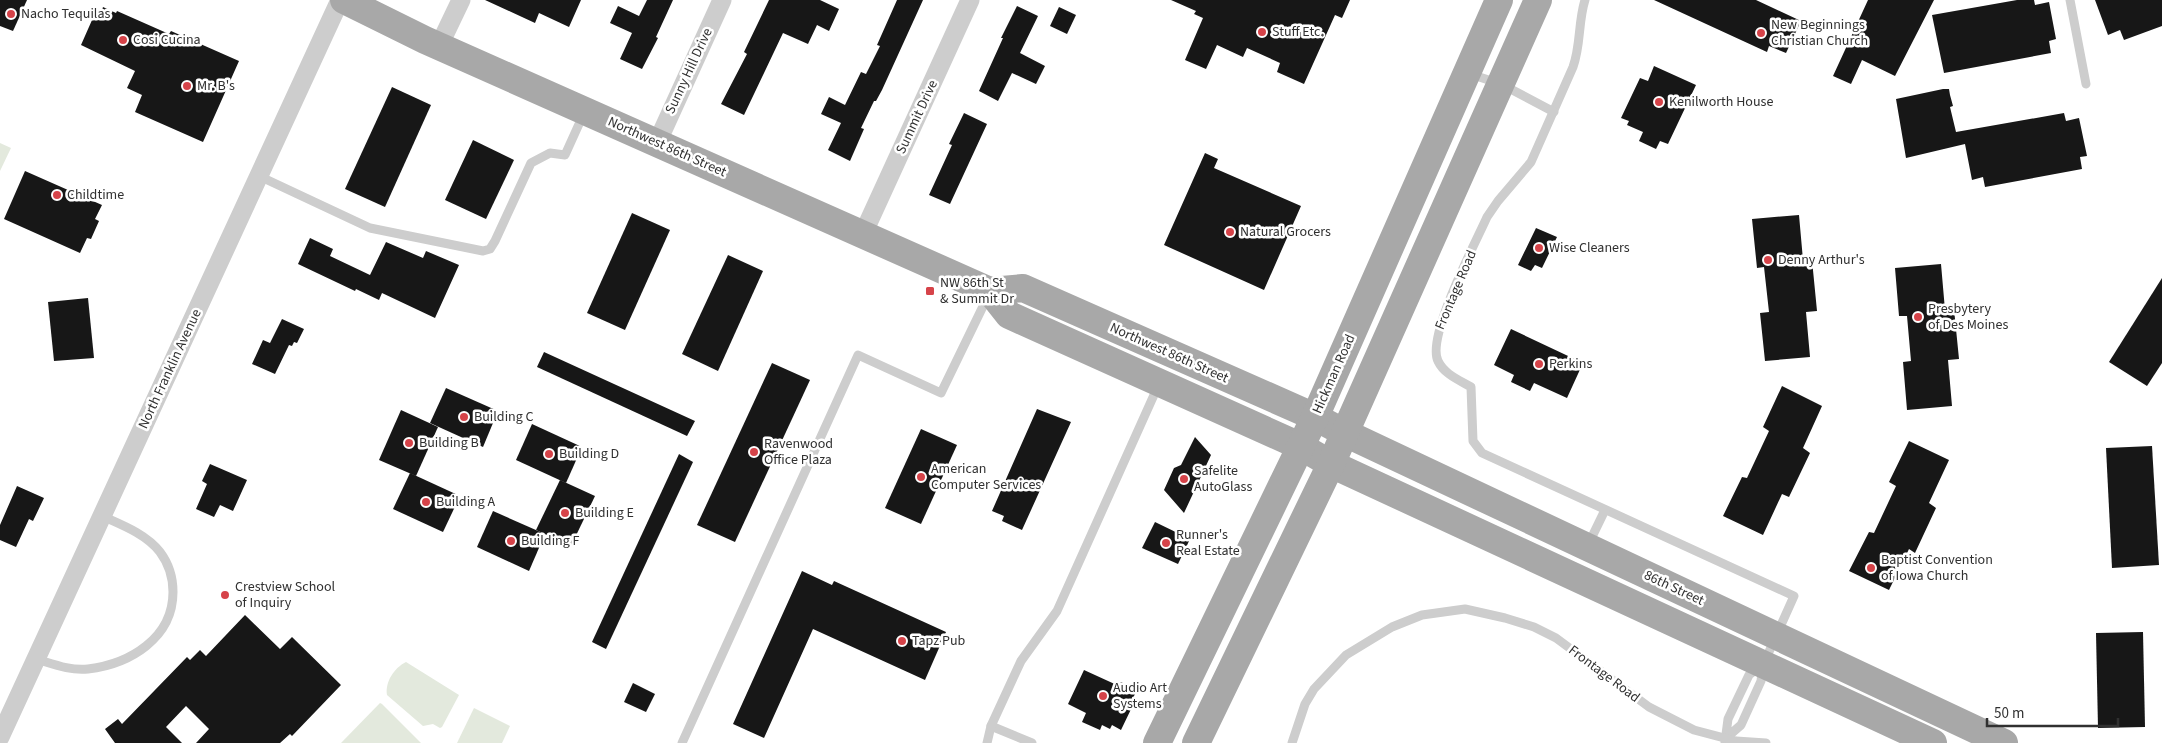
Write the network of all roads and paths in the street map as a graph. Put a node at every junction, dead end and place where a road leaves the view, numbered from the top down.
1 (342, 0) edge
2 (461, 0) edge
3 (722, 0) edge
4 (970, 0) edge
5 (1499, 0) edge
6 (1538, 0) edge
7 (1585, 0) edge
8 (2070, 0) edge
9 (440, 46) junction
10 (1467, 73) junction
11 (1501, 84) junction
12 (2086, 84) dead end
13 (585, 111) junction
14 (1554, 112) junction
15 (656, 143) junction
16 (259, 176) junction
17 (863, 234) junction
18 (990, 291) junction
19 (1159, 383) junction
20 (1314, 417) junction
21 (1345, 433) junction
22 (1300, 446) junction
23 (1331, 464) junction
24 (1605, 510) junction
25 (102, 516) junction
26 (1587, 547) junction
27 (1776, 636) junction
28 (36, 659) junction
29 (1763, 664) junction
30 (990, 726) junction
31 (0, 737) edge
32 (1725, 741) edge
33 (682, 743) edge
34 (987, 743) edge
35 (1032, 743) edge
36 (1157, 743) edge
37 (1196, 743) edge
38 (1292, 743) edge
39 (1766, 743) edge
40 (1933, 743) edge
41 (2004, 743) edge

1 - 9 main road, Northwest 86th Street
1 - 16 street, North Franklin Avenue
2 - 9 street
3 - 15 street, Sunny Hill Drive
4 - 17 street, Summit Drive
5 - 10 main road, Hickman Road
6 - 11 main road
7 - 14 lane, Frontage Road
8 - 12 lane
9 - 13 main road, Northwest 86th Street
10 - 11 lane
10 - 20 main road, Hickman Road
11 - 14 lane
11 - 21 main road
13 - 15 main road, Northwest 86th Street
13 - 16 lane
14 - 24 lane, Frontage Road
15 - 17 main road, Northwest 86th Street
16 - 25 street, North Franklin Avenue
17 - 18 main road, Northwest 86th Street
18 - 19 main road, Northwest 86th Street
18 - 20 main road, Northwest 86th Street
18 - 33 lane
19 - 22 main road, Northwest 86th Street
19 - 30 lane
20 - 21 main road, Northwest 86th Street
20 - 22 main road, Hickman Road
21 - 23 main road
21 - 26 main road, 86th Street
22 - 23 main road, Northwest 86th Street
22 - 36 main road, Hickman Road
23 - 29 main road
23 - 37 main road
24 - 26 lane
24 - 27 lane, Frontage Road
25 - 28 street, North Franklin Avenue
25 - 28 lane
26 - 27 main road, 86th Street
27 - 29 lane, Frontage Road
27 - 41 main road, 86th Street
28 - 31 street, North Franklin Avenue
29 - 32 lane
29 - 32 lane
29 - 40 main road
30 - 34 lane
30 - 35 lane
32 - 38 lane, Frontage Road
32 - 39 lane, Frontage Road

